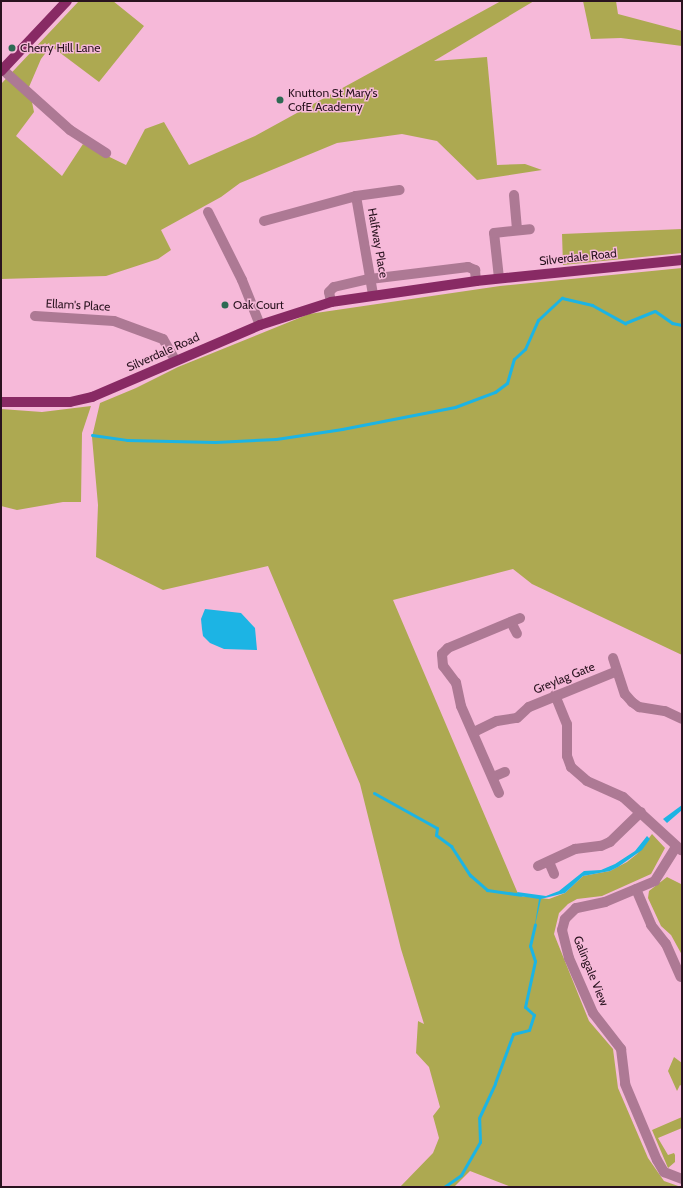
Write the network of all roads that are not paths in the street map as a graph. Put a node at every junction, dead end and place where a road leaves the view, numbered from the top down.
1 (67, 1) edge
2 (2, 70) edge
3 (106, 153) dead end
4 (400, 190) dead end
5 (514, 195) dead end
6 (356, 196) junction
7 (208, 212) dead end
8 (264, 222) dead end
9 (530, 229) dead end
10 (518, 230) junction
11 (682, 260) edge
12 (498, 278) junction
13 (370, 279) junction
14 (476, 281) junction
15 (373, 294) junction
16 (330, 297) junction
17 (35, 316) dead end
18 (260, 325) junction
19 (175, 360) junction
20 (1, 402) edge
21 (517, 634) dead end
22 (613, 658) dead end
23 (617, 671) junction
24 (556, 695) junction
25 (682, 720) edge
26 (474, 732) junction
27 (506, 772) dead end
28 (493, 777) junction
29 (499, 793) dead end
30 (641, 812) junction
31 (679, 848) edge
32 (549, 862) junction
33 (538, 866) dead end
34 (554, 874) dead end
35 (636, 889) junction
36 (680, 971) edge
37 (682, 1179) edge

1 - 2 main road
2 - 3 street
4 - 6 street, Halfway Place
5 - 10 street
6 - 8 street, Halfway Place
6 - 13 street, Halfway Place
7 - 18 street
9 - 10 street
10 - 12 street
11 - 12 main road, Silverdale Road
12 - 14 main road, Silverdale Road
13 - 14 street, Silverdale Road
13 - 15 street, Halfway Place
13 - 16 street, Silverdale Road
14 - 15 main road, Silverdale Road
15 - 16 main road, Silverdale Road
16 - 18 main road, Silverdale Road
17 - 19 street, Ellam's Place
18 - 19 main road, Silverdale Road
19 - 20 main road, Silverdale Road
21 - 26 street
22 - 23 street
23 - 24 street, Greylag Gate
23 - 25 street
24 - 26 street, Greylag Gate
24 - 30 street
26 - 28 street
27 - 28 street
28 - 29 street
30 - 31 street
30 - 32 street
31 - 35 street, Galingale View
32 - 33 street
32 - 34 street
35 - 36 street
35 - 37 street, Galingale View

